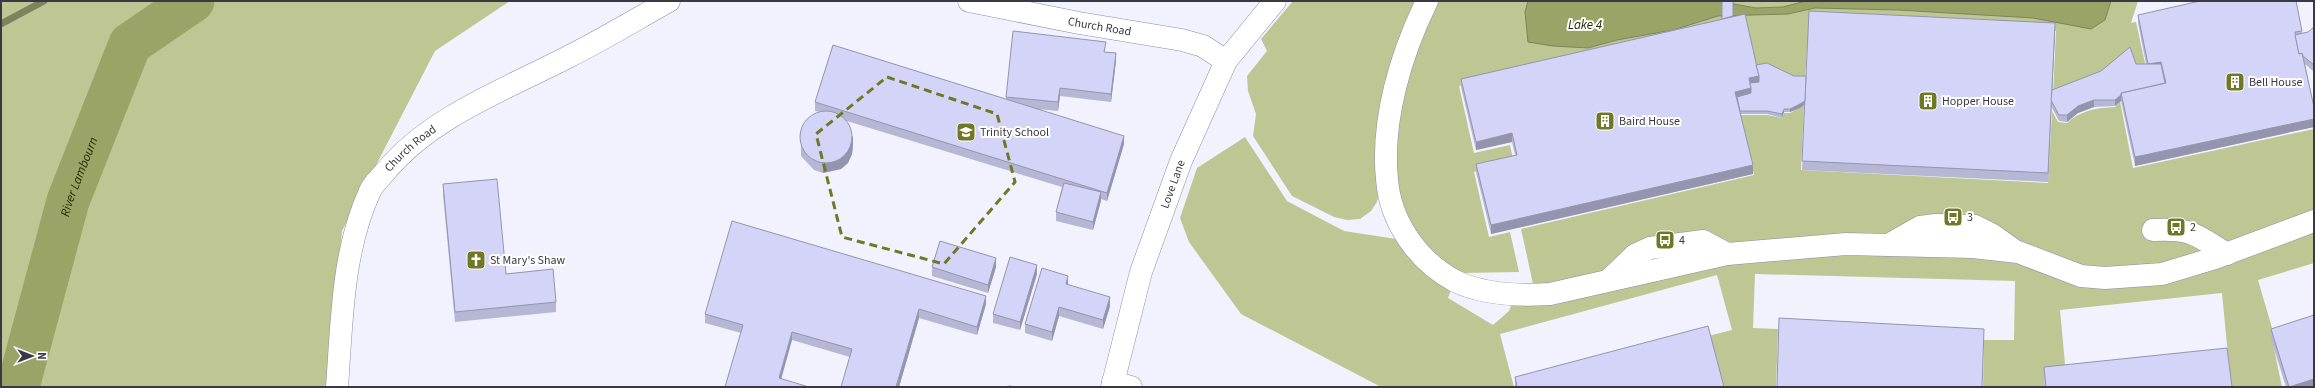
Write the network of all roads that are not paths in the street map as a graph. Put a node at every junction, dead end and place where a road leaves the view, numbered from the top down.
1 (651, 1) edge
2 (669, 1) edge
3 (969, 1) edge
4 (1275, 1) edge
5 (1427, 1) edge
6 (634, 20) junction
7 (1226, 61) junction
8 (2314, 221) edge
9 (2153, 230) dead end
10 (2227, 254) junction
11 (1119, 385) edge
12 (337, 387) edge

1 - 6 street, Church Road
2 - 6 street, Church Road
3 - 7 street, Church Road
4 - 7 street, Love Lane
5 - 10 street
6 - 12 street, Church Road
7 - 11 street, Love Lane
8 - 10 street
9 - 10 street

